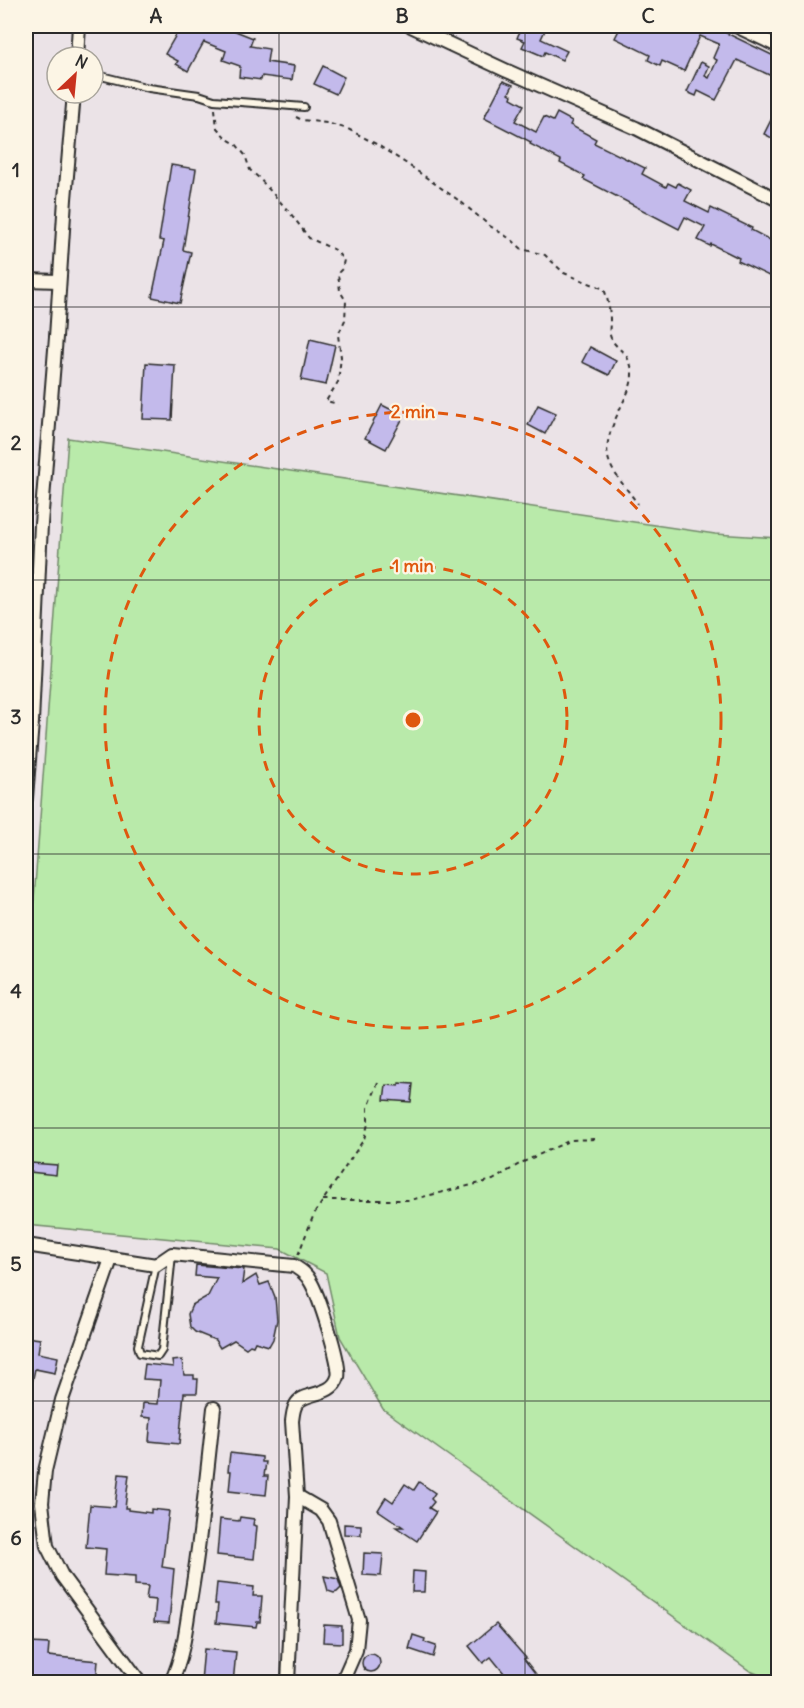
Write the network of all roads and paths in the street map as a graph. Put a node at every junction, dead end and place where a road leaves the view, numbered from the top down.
1 (79, 26) edge
2 (411, 26) edge
3 (736, 26) edge
4 (78, 45) edge
5 (778, 46) edge
6 (105, 77) edge
7 (214, 100) junction
8 (73, 105) edge
9 (275, 105) junction
10 (303, 107) dead end
11 (778, 200) edge
12 (26, 280) edge
13 (59, 281) junction
14 (338, 404) dead end
15 (638, 504) dead end
16 (29, 721) edge
17 (26, 798) edge
18 (378, 1083) dead end
19 (596, 1139) dead end
20 (323, 1200) junction
21 (26, 1245) edge
22 (172, 1254) junction
23 (111, 1259) junction
24 (156, 1265) junction
25 (294, 1266) junction
26 (214, 1408) dead end
27 (297, 1496) junction
28 (140, 1683) edge
29 (171, 1683) edge
30 (288, 1683) edge
31 (342, 1683) edge

1 - 4 street
2 - 11 street
3 - 5 street
6 - 7 lane
7 - 9 lane
7 - 14 path
8 - 13 street
9 - 10 lane
9 - 15 path
12 - 13 street
13 - 16 street
16 - 17 street
18 - 20 path
19 - 20 path
20 - 25 path
21 - 23 street
22 - 24 street
22 - 24 lane
22 - 25 street
23 - 24 street
23 - 28 street
25 - 27 street
26 - 29 street
27 - 30 street
27 - 31 street

